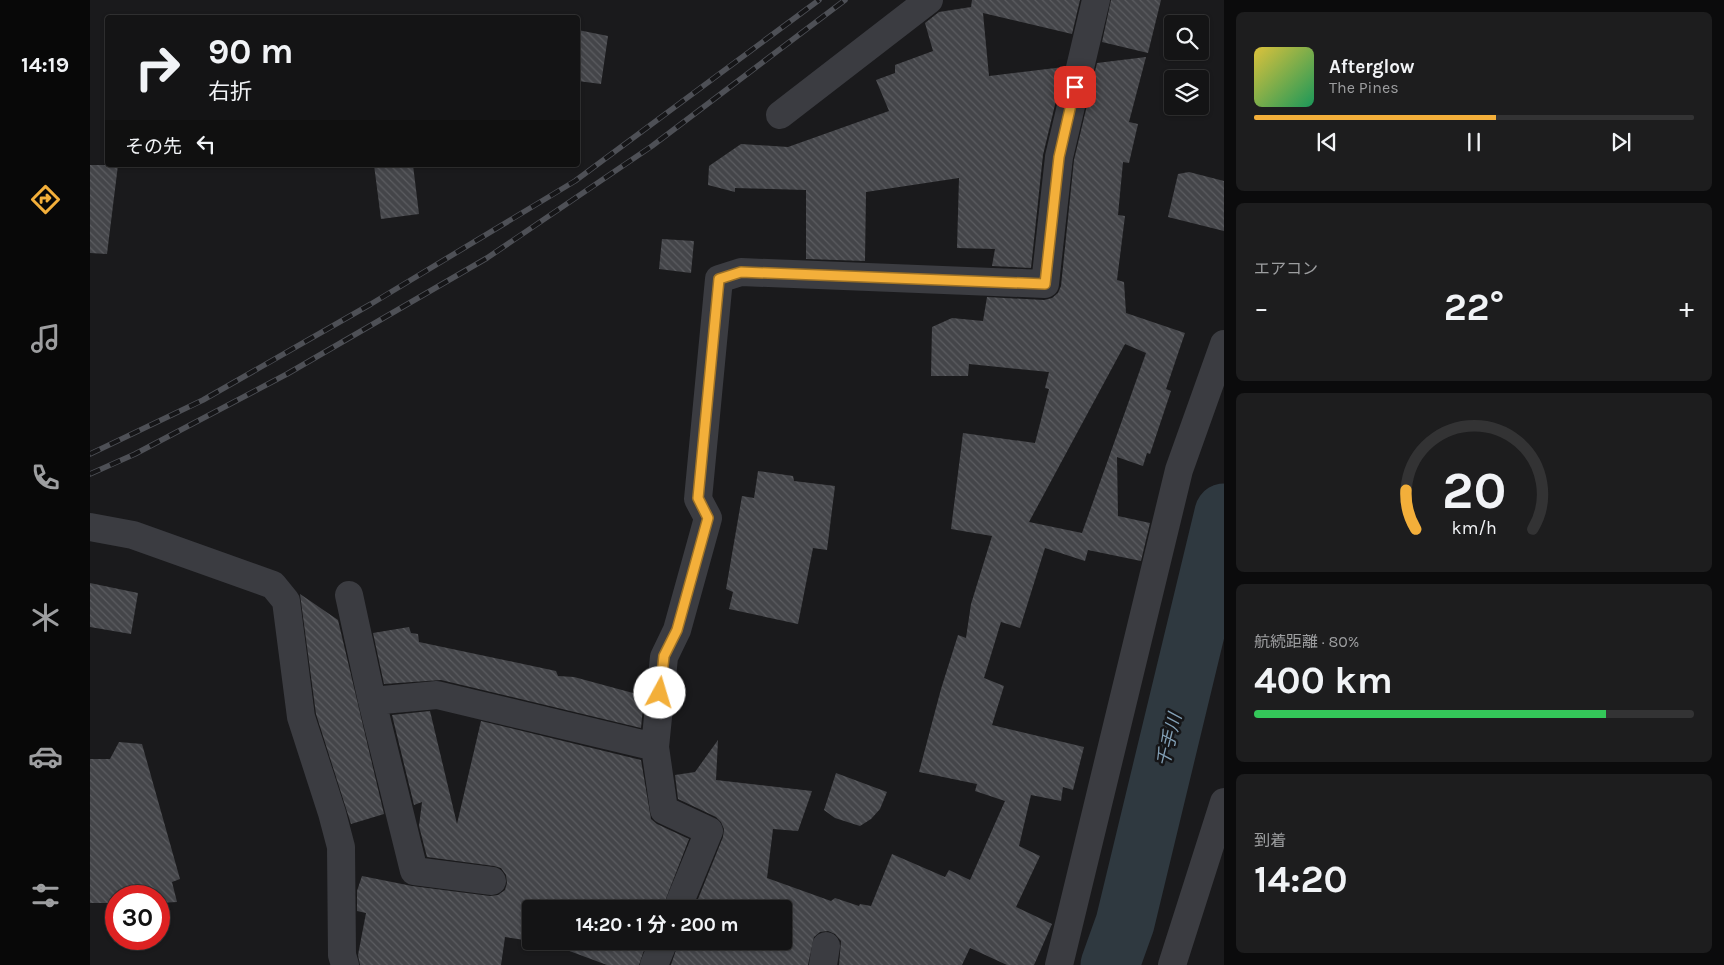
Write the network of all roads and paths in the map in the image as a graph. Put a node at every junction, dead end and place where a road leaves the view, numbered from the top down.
1 (929, 0) edge
2 (1096, 0) edge
3 (780, 115) dead end
4 (1224, 344) edge
5 (90, 527) edge
6 (349, 595) dead end
7 (372, 701) junction
8 (655, 747) junction
9 (1224, 802) edge
10 (492, 881) dead end
11 (681, 900) edge
12 (660, 950) edge
13 (345, 965) edge
14 (654, 965) edge
15 (1059, 965) edge
16 (1172, 965) edge

1 - 3 street
2 - 8 street
4 - 15 street
5 - 13 street
6 - 7 street
7 - 8 street
7 - 10 street
8 - 11 street
9 - 16 street
12 - 14 street

